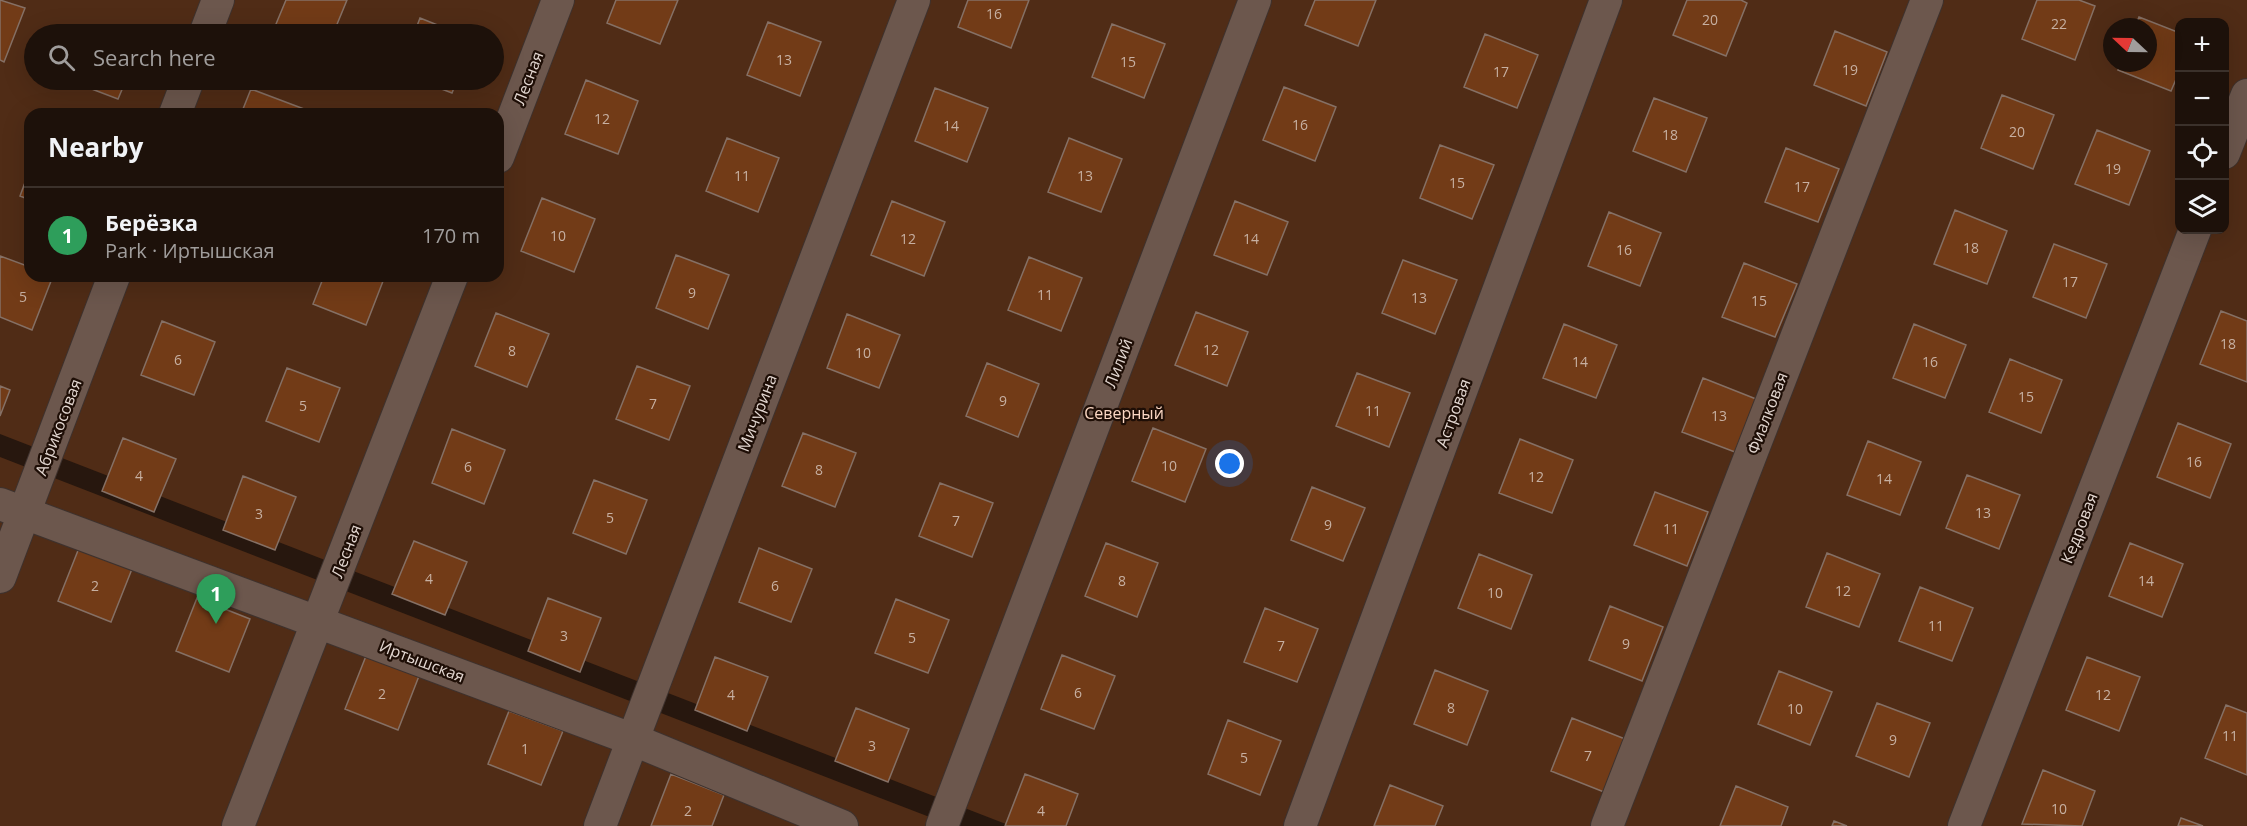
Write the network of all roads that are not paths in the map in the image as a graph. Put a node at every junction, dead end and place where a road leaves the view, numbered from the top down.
1 (218, 0) edge
2 (558, 0) edge
3 (914, 0) edge
4 (1255, 0) edge
5 (1606, 0) edge
6 (1927, 0) edge
7 (209, 24) edge
8 (184, 90) edge
9 (2247, 95) edge
10 (177, 108) edge
11 (2229, 140) edge
12 (504, 141) edge
13 (2193, 234) edge
14 (111, 282) edge
15 (450, 282) edge
16 (13, 509) edge
17 (0, 577) edge
18 (319, 622) junction
19 (634, 740) junction
20 (238, 826) edge
21 (600, 826) edge
22 (842, 826) edge
23 (942, 826) edge
24 (1300, 826) edge
25 (1607, 826) edge
26 (1964, 826) edge

1 - 7 street
2 - 12 street, Лесная
3 - 19 street, Мичурина
4 - 23 street, Лилий
5 - 24 street, Астровая
6 - 25 street, Фиалковая
8 - 10 street
9 - 11 street
13 - 26 street, Кедровая
14 - 16 street, Абрикосовая
15 - 18 street, Лесная
16 - 17 street, Абрикосовая
16 - 18 street, Иртышская
18 - 19 street, Иртышская
18 - 20 street, Лесная
19 - 21 street, Мичурина
19 - 22 street, Иртышская

